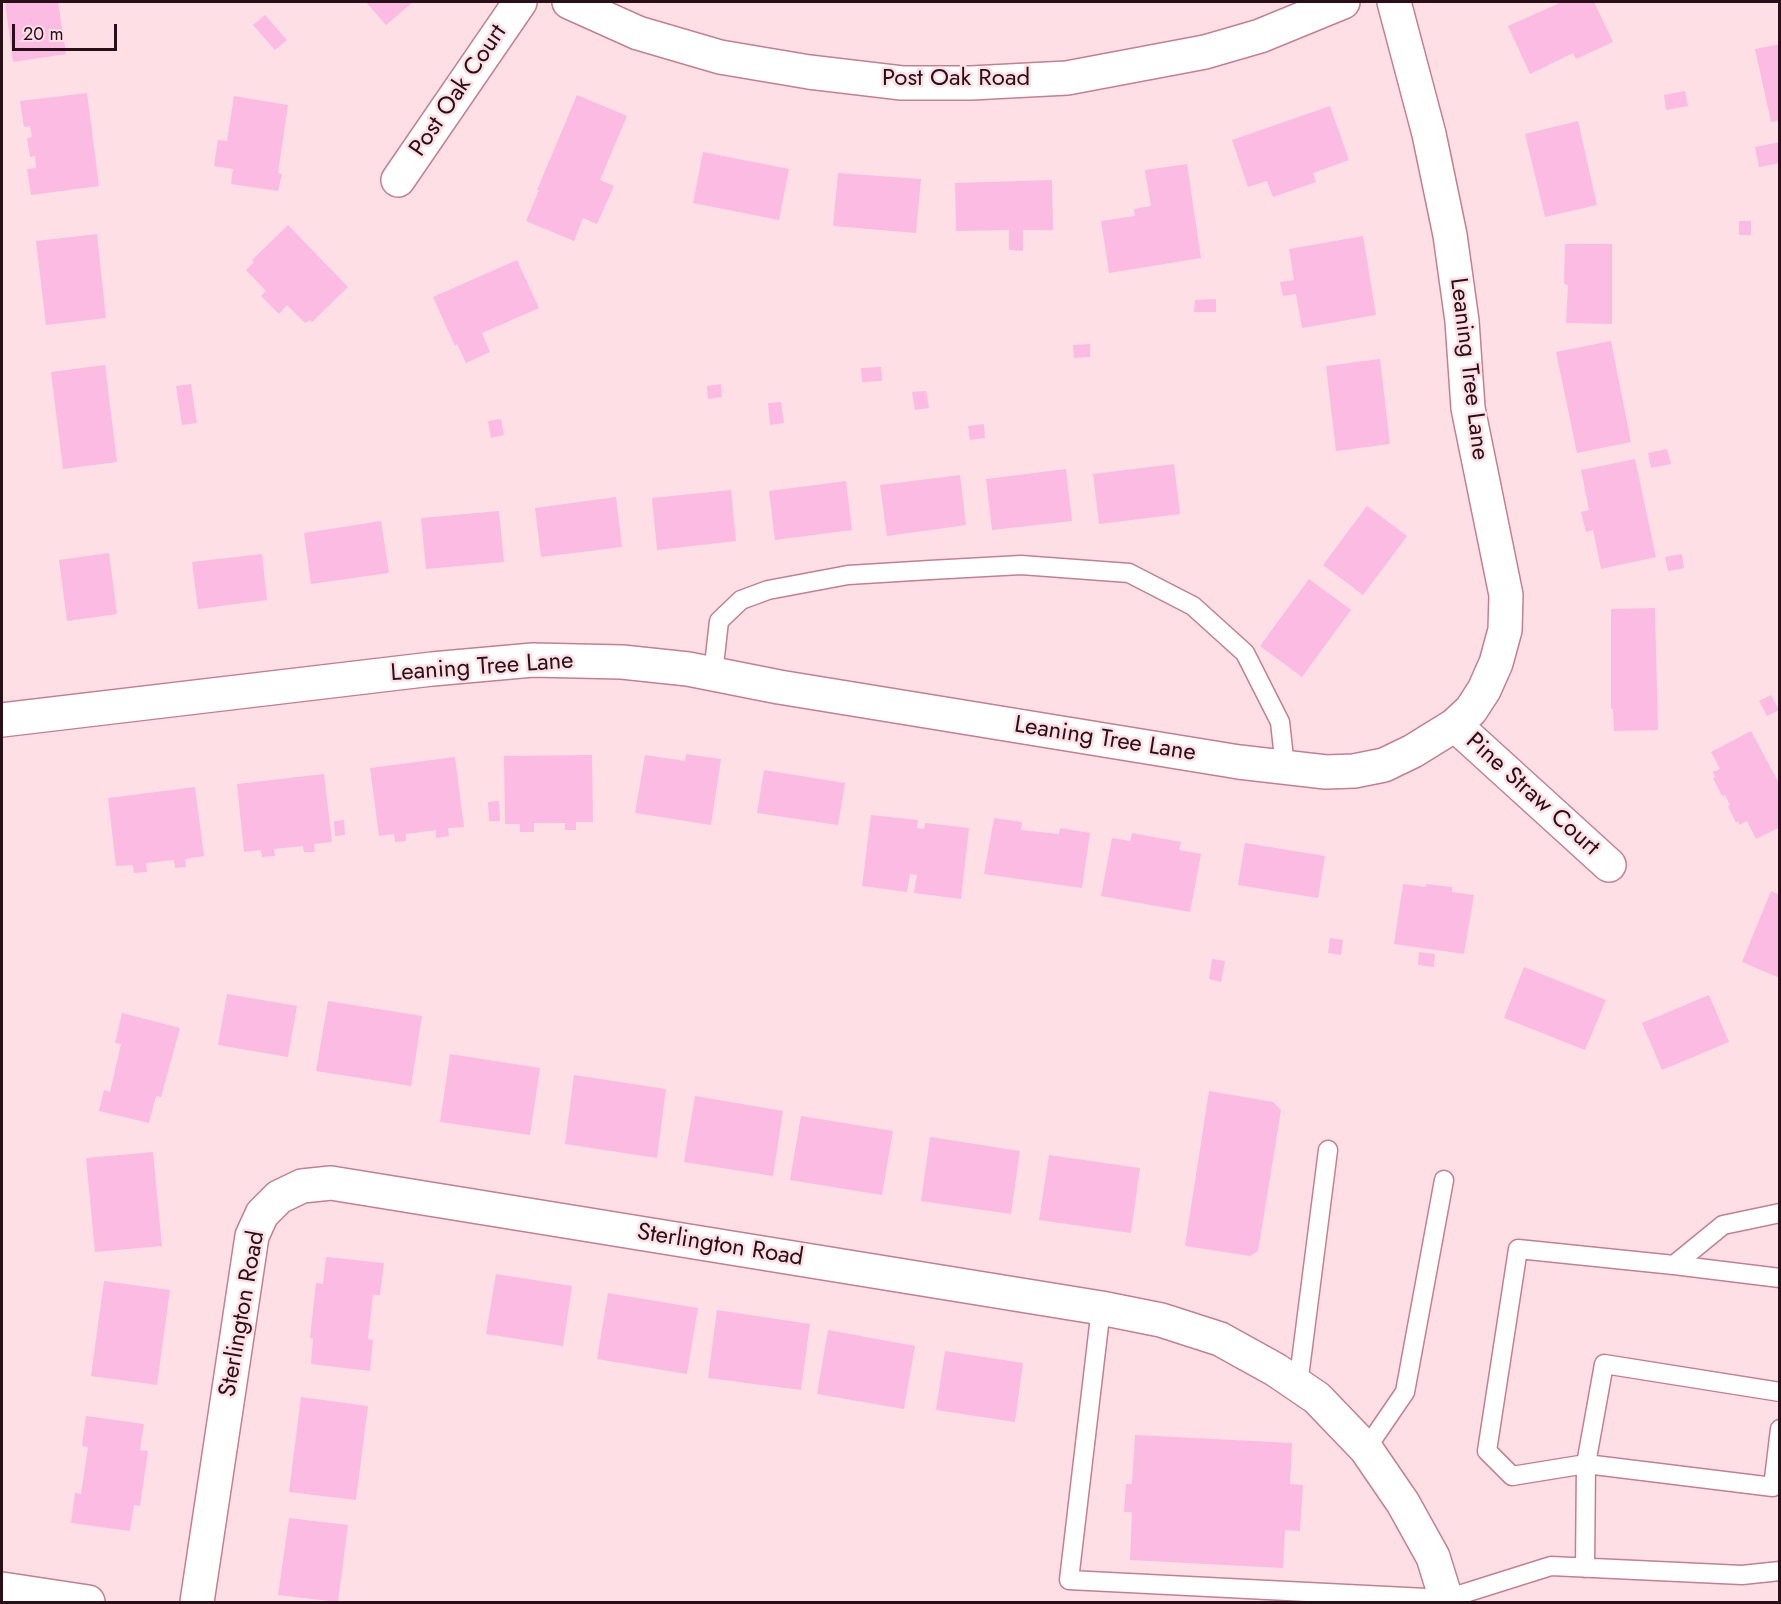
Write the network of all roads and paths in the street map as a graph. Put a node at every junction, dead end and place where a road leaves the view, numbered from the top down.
1 (520, 2) edge
2 (569, 2) edge
3 (1343, 2) edge
4 (1394, 2) edge
5 (398, 180) dead end
6 (713, 674) junction
7 (2, 720) edge
8 (1455, 725) junction
9 (1285, 767) junction
10 (1609, 865) dead end
11 (1328, 1150) dead end
12 (1444, 1180) dead end
13 (1779, 1213) edge
14 (1674, 1264) junction
15 (1779, 1278) edge
16 (1101, 1308) junction
17 (1298, 1385) junction
18 (1779, 1392) edge
19 (1779, 1429) edge
20 (1366, 1449) junction
21 (1586, 1464) junction
22 (1585, 1568) junction
23 (1779, 1571) edge
24 (2, 1588) edge
25 (1447, 1601) edge
26 (87, 1602) edge
27 (196, 1602) edge

1 - 5 street, Post Oak Court
2 - 3 street, Post Oak Road
4 - 8 street, Leaning Tree Lane
6 - 7 street, Leaning Tree Lane
6 - 9 street, Leaning Tree Lane
6 - 9 lane
8 - 9 street, Leaning Tree Lane
8 - 10 street, Pine Straw Court
11 - 17 lane
12 - 20 lane
13 - 14 lane
14 - 15 lane
14 - 21 lane
16 - 17 street, Sterlington Road
16 - 25 lane
16 - 27 street, Sterlington Road
17 - 20 street, Sterlington Road
18 - 21 lane
19 - 21 lane
20 - 25 street, Sterlington Road
21 - 22 lane
22 - 23 lane
22 - 25 lane
24 - 26 street

